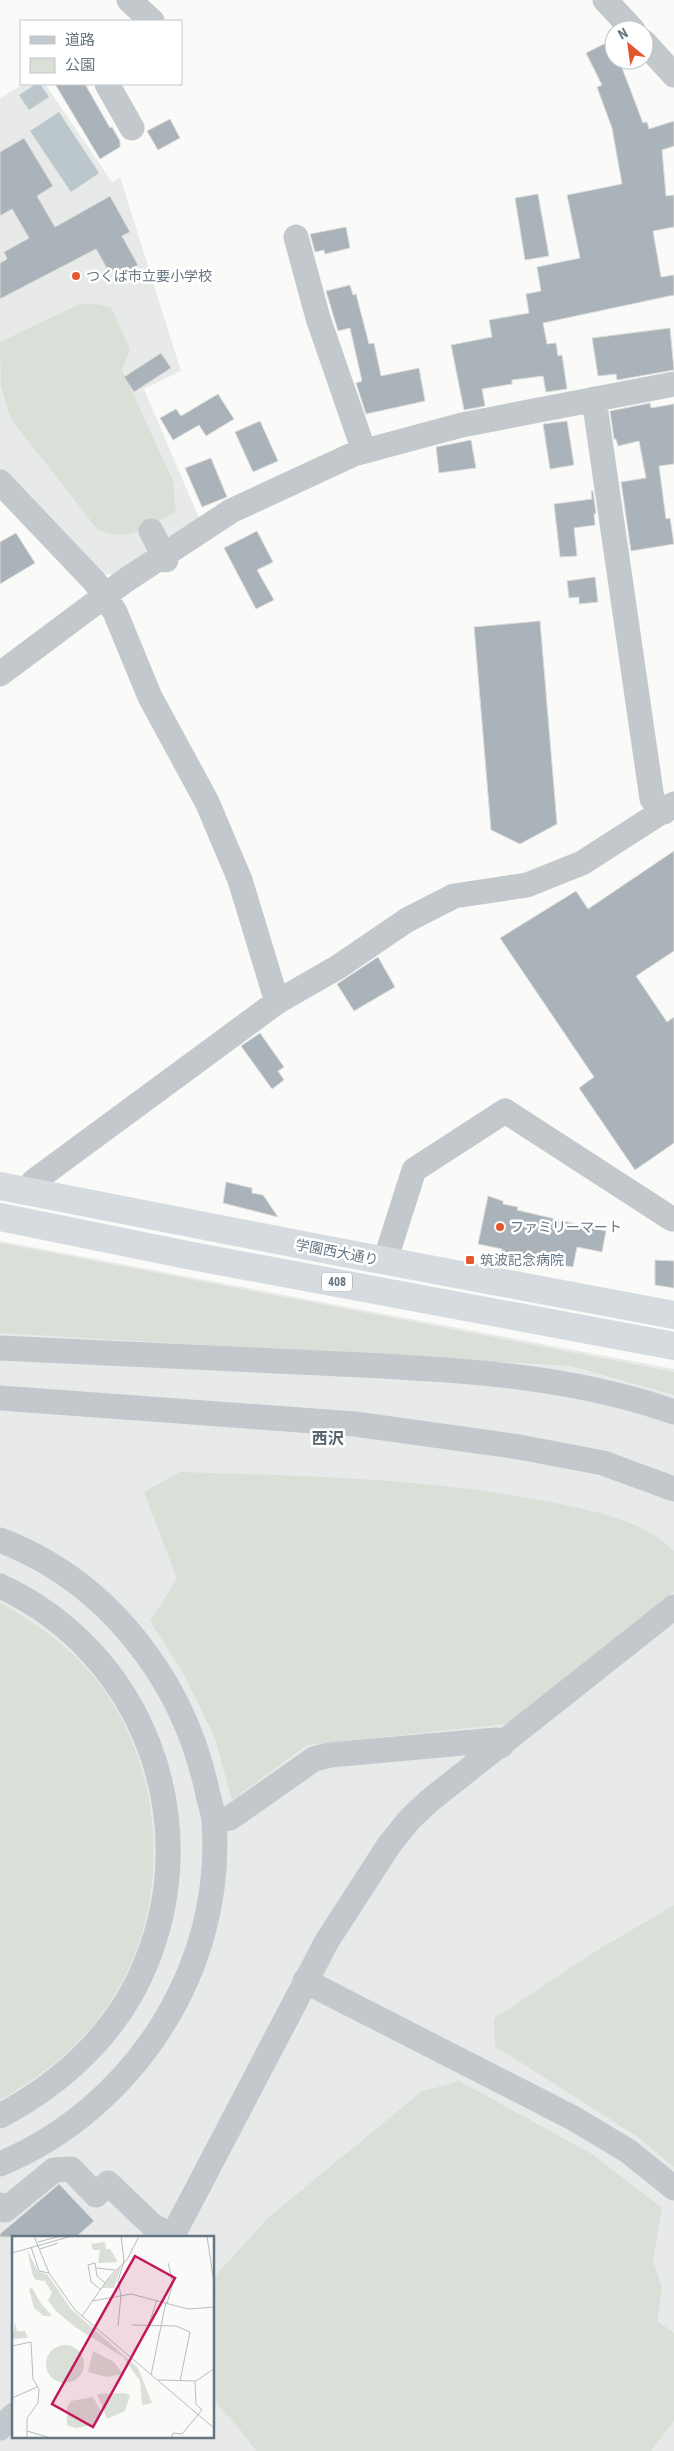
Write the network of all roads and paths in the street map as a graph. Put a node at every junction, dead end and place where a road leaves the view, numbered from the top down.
1 (129, 0) edge
2 (604, 0) edge
3 (151, 20) edge
4 (623, 20) edge
5 (654, 53) edge
6 (674, 75) edge
7 (108, 85) edge
8 (132, 128) dead end
9 (296, 236) dead end
10 (674, 384) edge
11 (594, 399) junction
12 (364, 451) junction
13 (0, 482) edge
14 (152, 531) dead end
15 (165, 557) junction
16 (104, 596) junction
17 (0, 674) edge
18 (669, 808) edge
19 (277, 1002) junction
20 (12, 1189) edge
21 (0, 1217) edge
22 (674, 1218) edge
23 (385, 1261) junction
24 (674, 1315) edge
25 (674, 1346) edge
26 (0, 1348) edge
27 (0, 1398) edge
28 (674, 1412) edge
29 (674, 1489) edge
30 (0, 1540) edge
31 (0, 1586) edge
32 (674, 1607) edge
33 (500, 1746) junction
34 (214, 1820) junction
35 (305, 1981) junction
36 (0, 2116) edge
37 (0, 2164) edge
38 (674, 2188) edge
39 (0, 2205) edge
40 (171, 2236) edge
41 (174, 2236) edge
42 (12, 2417) edge
43 (0, 2428) edge

1 - 3 street
2 - 4 street
5 - 6 street
7 - 8 street
9 - 12 street
10 - 11 street
11 - 12 street
11 - 18 street
12 - 15 street
13 - 16 street
14 - 15 street
15 - 16 street
16 - 17 street
16 - 19 street
18 - 19 street
19 - 20 street
20 - 23 highway, 学園西大通り / 408
21 - 25 highway, 408
22 - 23 street
23 - 24 highway, 学園西大通り / 408
26 - 28 street
27 - 29 street
30 - 34 street
31 - 36 street
32 - 33 street
33 - 34 street
33 - 35 street
34 - 37 street
35 - 38 street
35 - 41 street
39 - 40 street
42 - 43 street

